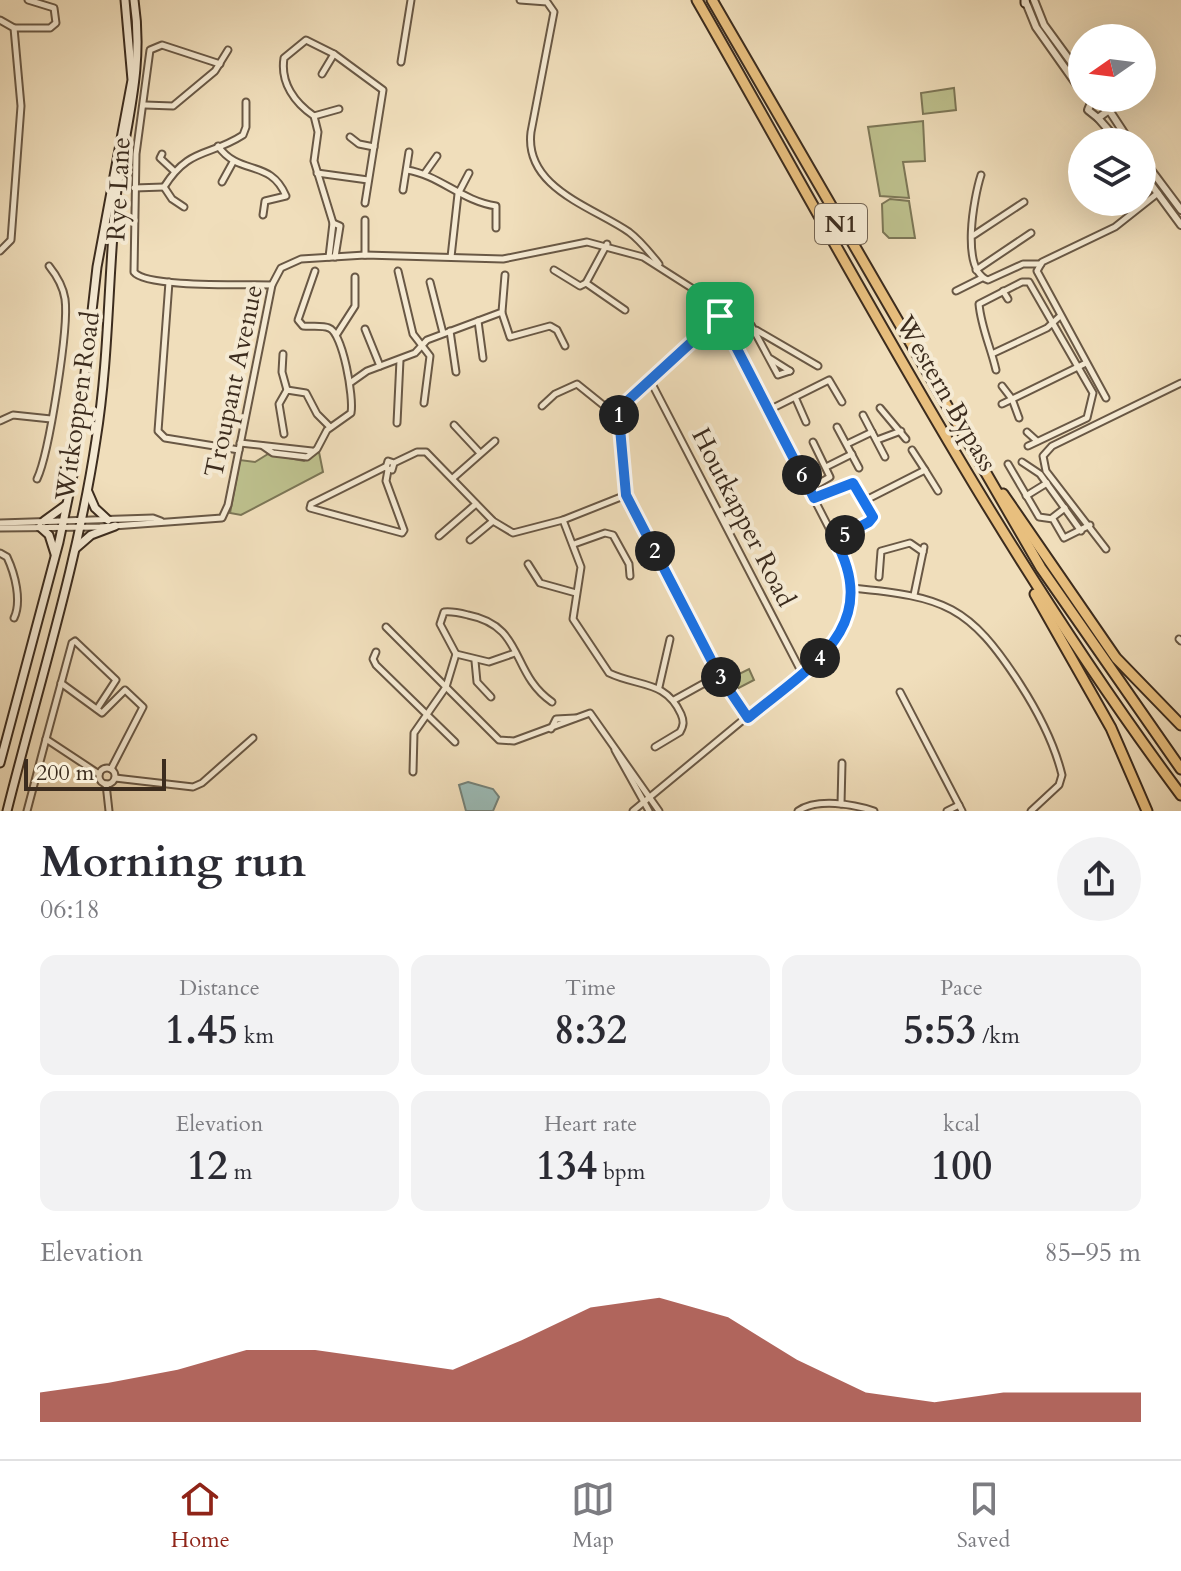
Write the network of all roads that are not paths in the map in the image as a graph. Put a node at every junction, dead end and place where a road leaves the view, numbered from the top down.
1 (28, 0) edge
2 (125, 0) edge
3 (134, 0) edge
4 (411, 0) edge
5 (520, 0) edge
6 (697, 0) edge
7 (712, 0) edge
8 (1027, 1) edge
9 (0, 20) edge
10 (14, 28) junction
11 (228, 50) dead end
12 (334, 54) junction
13 (1068, 58) edge
14 (401, 62) dead end
15 (220, 64) junction
16 (1068, 72) edge
17 (322, 74) dead end
18 (246, 102) dead end
19 (145, 105) junction
20 (339, 109) dead end
21 (1090, 112) edge
22 (1106, 112) edge
23 (1110, 112) edge
24 (314, 116) junction
25 (1098, 118) junction
26 (1119, 126) edge
27 (1107, 128) edge
28 (350, 137) dead end
29 (218, 146) junction
30 (374, 147) junction
31 (409, 152) dead end
32 (162, 154) dead end
33 (437, 156) dead end
34 (233, 162) junction
35 (407, 170) junction
36 (174, 171) junction
37 (316, 173) junction
38 (425, 173) junction
39 (469, 173) dead end
40 (981, 175) dead end
41 (1156, 176) edge
42 (368, 180) junction
43 (1156, 181) edge
44 (222, 182) dead end
45 (164, 187) junction
46 (134, 188) junction
47 (403, 190) dead end
48 (1156, 190) edge
49 (1158, 193) junction
50 (458, 194) junction
51 (1024, 202) dead end
52 (365, 203) dead end
53 (184, 207) dead end
54 (1181, 210) edge
55 (263, 215) dead end
56 (365, 220) dead end
57 (1181, 225) edge
58 (496, 228) dead end
59 (1031, 233) dead end
60 (974, 235) junction
61 (607, 244) junction
62 (0, 251) edge
63 (365, 255) junction
64 (332, 257) junction
65 (451, 258) junction
66 (49, 266) dead end
67 (1039, 266) junction
68 (662, 268) junction
69 (554, 270) dead end
70 (976, 270) junction
71 (315, 271) dead end
72 (398, 271) dead end
73 (505, 275) dead end
74 (355, 277) dead end
75 (982, 278) junction
76 (169, 282) junction
77 (430, 282) dead end
78 (586, 283) junction
79 (272, 285) junction
80 (956, 291) dead end
81 (1003, 291) junction
82 (1008, 299) dead end
83 (625, 310) dead end
84 (502, 312) junction
85 (720, 316) junction
86 (1059, 317) junction
87 (478, 321) junction
88 (1050, 322) junction
89 (365, 329) dead end
90 (727, 329) junction
91 (755, 330) junction
92 (450, 331) junction
93 (443, 333) junction
94 (337, 335) junction
95 (565, 346) dead end
96 (421, 348) junction
97 (994, 353) junction
98 (283, 354) dead end
99 (483, 358) dead end
100 (770, 359) dead end
101 (400, 360) junction
102 (1086, 363) junction
103 (380, 366) junction
104 (818, 366) dead end
105 (1078, 368) junction
106 (996, 370) dead end
107 (456, 372) dead end
108 (650, 380) junction
109 (350, 383) junction
110 (1181, 383) edge
111 (1002, 386) dead end
112 (287, 390) junction
113 (795, 397) junction
114 (1106, 398) dead end
115 (1012, 399) junction
116 (842, 402) dead end
117 (424, 403) dead end
118 (1002, 404) dead end
119 (542, 406) dead end
120 (880, 408) dead end
121 (769, 410) junction
122 (863, 415) dead end
123 (619, 417) junction
124 (1019, 418) dead end
125 (51, 419) junction
126 (0, 421) edge
127 (806, 422) dead end
128 (397, 423) dead end
129 (454, 425) dead end
130 (330, 427) junction
131 (837, 427) dead end
132 (901, 431) junction
133 (872, 432) junction
134 (1027, 432) dead end
135 (284, 434) dead end
136 (906, 439) dead end
137 (877, 440) junction
138 (495, 441) dead end
139 (813, 442) dead end
140 (1038, 442) junction
141 (847, 444) junction
142 (240, 446) junction
143 (1028, 446) dead end
144 (972, 447) junction
145 (912, 450) dead end
146 (480, 453) junction
147 (954, 453) junction
148 (852, 454) junction
149 (885, 457) dead end
150 (1022, 462) dead end
151 (1008, 464) dead end
152 (826, 467) junction
153 (387, 468) junction
154 (859, 468) dead end
155 (925, 470) junction
156 (453, 478) junction
157 (37, 479) dead end
158 (1047, 483) junction
159 (809, 489) junction
160 (88, 490) junction
161 (938, 491) dead end
162 (626, 495) junction
163 (1026, 496) junction
164 (814, 498) junction
165 (864, 501) junction
166 (476, 504) junction
167 (66, 505) junction
168 (1065, 508) junction
169 (1052, 518) junction
170 (108, 520) junction
171 (563, 520) junction
172 (162, 521) junction
173 (493, 521) junction
174 (42, 524) junction
175 (63, 524) junction
176 (80, 524) junction
177 (0, 525) edge
178 (1090, 525) junction
179 (115, 526) junction
180 (1081, 531) junction
181 (439, 536) dead end
182 (470, 540) dead end
183 (835, 540) junction
184 (574, 544) junction
185 (76, 548) junction
186 (1106, 549) dead end
187 (0, 553) edge
188 (55, 557) junction
189 (528, 564) dead end
190 (630, 576) dead end
191 (879, 577) dead end
192 (852, 588) junction
193 (576, 593) junction
194 (914, 595) junction
195 (14, 618) dead end
196 (386, 627) dead end
197 (670, 639) dead end
198 (376, 652) dead end
199 (515, 653) junction
200 (456, 654) junction
201 (475, 661) junction
202 (802, 673) junction
203 (719, 675) junction
204 (116, 680) junction
205 (61, 683) junction
206 (446, 687) junction
207 (659, 687) junction
208 (125, 690) junction
209 (900, 692) dead end
210 (491, 697) dead end
211 (674, 700) junction
212 (552, 702) dead end
213 (97, 709) junction
214 (425, 715) junction
215 (748, 718) junction
216 (1181, 725) edge
217 (253, 738) dead end
218 (46, 739) junction
219 (455, 742) dead end
220 (612, 745) junction
221 (655, 747) dead end
222 (0, 763) edge
223 (842, 763) dead end
224 (111, 769) junction
225 (1181, 769) edge
226 (413, 772) dead end
227 (99, 774) junction
228 (115, 778) junction
229 (106, 784) junction
230 (1140, 795) junction
231 (1181, 795) edge
232 (652, 797) junction
233 (644, 802) junction
234 (841, 804) junction
235 (960, 808) edge
236 (7, 811) edge
237 (27, 811) edge
238 (109, 811) edge
239 (633, 811) edge
240 (649, 811) edge
241 (659, 811) edge
242 (798, 811) edge
243 (874, 811) edge
244 (947, 811) edge
245 (1031, 811) edge
246 (1147, 811) edge
247 (1155, 811) edge

1 - 10 street
2 - 167 main road, Witkoppen Road
3 - 160 main road, Witkoppen Road
4 - 14 street
5 - 68 street
6 - 147 highway, Western Bypass / N1
7 - 144 highway, Western Bypass / N1
8 - 13 street
8 - 16 street
9 - 10 street
10 - 62 street
11 - 15 street
12 - 17 street
12 - 24 street
12 - 30 street
15 - 19 street, Rye Lane
15 - 19 street, Rye Lane
18 - 29 street
19 - 46 street, Rye Lane
20 - 24 street
21 - 25 street
22 - 25 street
23 - 26 street
24 - 37 street
25 - 27 street
28 - 30 street
29 - 34 street
29 - 36 street
30 - 42 street
31 - 35 street
32 - 36 street
33 - 38 street
34 - 44 street
34 - 55 street
35 - 38 street
35 - 47 street
36 - 45 street
37 - 42 street
37 - 64 street
38 - 50 street
39 - 50 street
40 - 60 street
41 - 54 street
42 - 52 street
43 - 49 street
45 - 46 street
45 - 53 street
46 - 76 street, Rye Lane
48 - 49 street
49 - 57 street
49 - 67 street
50 - 58 street
50 - 65 street
51 - 60 street
56 - 63 street
59 - 70 street
60 - 70 street
61 - 65 street, Troupant Avenue
61 - 68 street, Troupant Avenue
61 - 78 street
63 - 64 street, Troupant Avenue
63 - 65 street, Troupant Avenue
64 - 79 street, Troupant Avenue
66 - 125 street
67 - 75 street
67 - 86 street
68 - 85 street, Troupant Avenue
69 - 78 street
70 - 75 street
71 - 94 street
72 - 96 street
73 - 84 street
74 - 94 street
75 - 80 street
76 - 79 street
76 - 142 street
77 - 93 street
78 - 83 street
79 - 142 street, Troupant Avenue
81 - 82 street
81 - 88 street
81 - 97 street
84 - 87 street
84 - 95 street
85 - 90 street, Troupant Avenue
85 - 108 street
86 - 88 street
86 - 102 street
87 - 92 street
87 - 99 street
88 - 97 street
88 - 105 street
89 - 103 street
90 - 91 street
90 - 121 street, Troupant Avenue
91 - 100 street
91 - 104 street
92 - 93 street
92 - 107 street
93 - 96 street
94 - 109 street
96 - 101 street
96 - 117 street
97 - 106 street
98 - 112 street
101 - 103 street
101 - 128 street
102 - 105 street
102 - 114 street
103 - 109 street
105 - 115 street
105 - 140 street
108 - 123 street
108 - 202 street, Houtkapper Road
109 - 130 street
110 - 178 street
111 - 115 street
112 - 130 street
112 - 135 street
113 - 116 street
113 - 121 street
113 - 127 street
115 - 118 street
115 - 124 street
119 - 123 street
120 - 132 street
121 - 159 street, Troupant Avenue
122 - 133 street
123 - 162 street
125 - 126 street
125 - 157 street
129 - 146 street
130 - 142 street
131 - 141 street
132 - 136 street
132 - 137 street
133 - 137 street
133 - 141 street
134 - 140 street
137 - 149 street
138 - 146 street
139 - 152 street
140 - 143 street
141 - 148 street
142 - 172 street, Troupant Avenue
144 - 216 highway
144 - 225 highway, Western Bypass / N1
145 - 155 street
146 - 156 street
147 - 230 highway
147 - 231 highway, Western Bypass / N1
148 - 152 street
148 - 154 street
150 - 158 street
151 - 163 street
152 - 159 street
153 - 153 street
153 - 156 street
155 - 161 street
155 - 165 street
156 - 166 street
158 - 163 street
158 - 168 street
159 - 164 street, Troupant Avenue
160 - 170 main road
160 - 176 main road, Witkoppen Road
162 - 171 street
162 - 203 street
163 - 169 street
164 - 165 street
164 - 183 street, Troupant Avenue
165 - 183 street
166 - 173 street
166 - 181 street
167 - 174 main road
167 - 175 main road, Witkoppen Road
168 - 169 street
168 - 180 street
169 - 180 street
170 - 172 street
170 - 176 street
171 - 173 street
171 - 184 street
172 - 179 street
173 - 182 street
174 - 175 street
174 - 177 street
174 - 188 main road
175 - 176 street
175 - 188 main road, Witkoppen Road
176 - 179 street
176 - 185 main road, Witkoppen Road
178 - 180 street
178 - 186 street
179 - 185 main road
183 - 192 street, Troupant Avenue
184 - 190 street
184 - 193 street
185 - 236 main road, Witkoppen Road
187 - 195 street
188 - 222 main road, Witkoppen Road
189 - 193 street
191 - 194 street
192 - 194 street
192 - 202 street, Troupant Avenue
193 - 207 street
194 - 245 street
196 - 206 street
197 - 207 street
198 - 214 street
199 - 200 street
199 - 201 street
199 - 212 street
200 - 201 street
200 - 206 street
201 - 210 street
202 - 215 street, Troupant Avenue
203 - 211 street
203 - 215 street
204 - 205 street
204 - 208 street
204 - 213 street
205 - 213 street
205 - 218 street
206 - 214 street
206 - 220 street
207 - 211 street
208 - 213 street
208 - 224 street
209 - 235 street
211 - 221 street
214 - 219 street
214 - 226 street
215 - 232 street, Troupant Avenue
217 - 228 street
218 - 227 street
218 - 237 street
220 - 232 street
220 - 233 street
223 - 234 street
224 - 227 street
224 - 228 street
227 - 229 street
228 - 229 street
229 - 238 street
230 - 246 highway
230 - 247 highway
232 - 233 street, Troupant Avenue
232 - 241 street
233 - 239 street, Troupant Avenue
233 - 240 street
234 - 242 street
234 - 243 street
235 - 244 street

